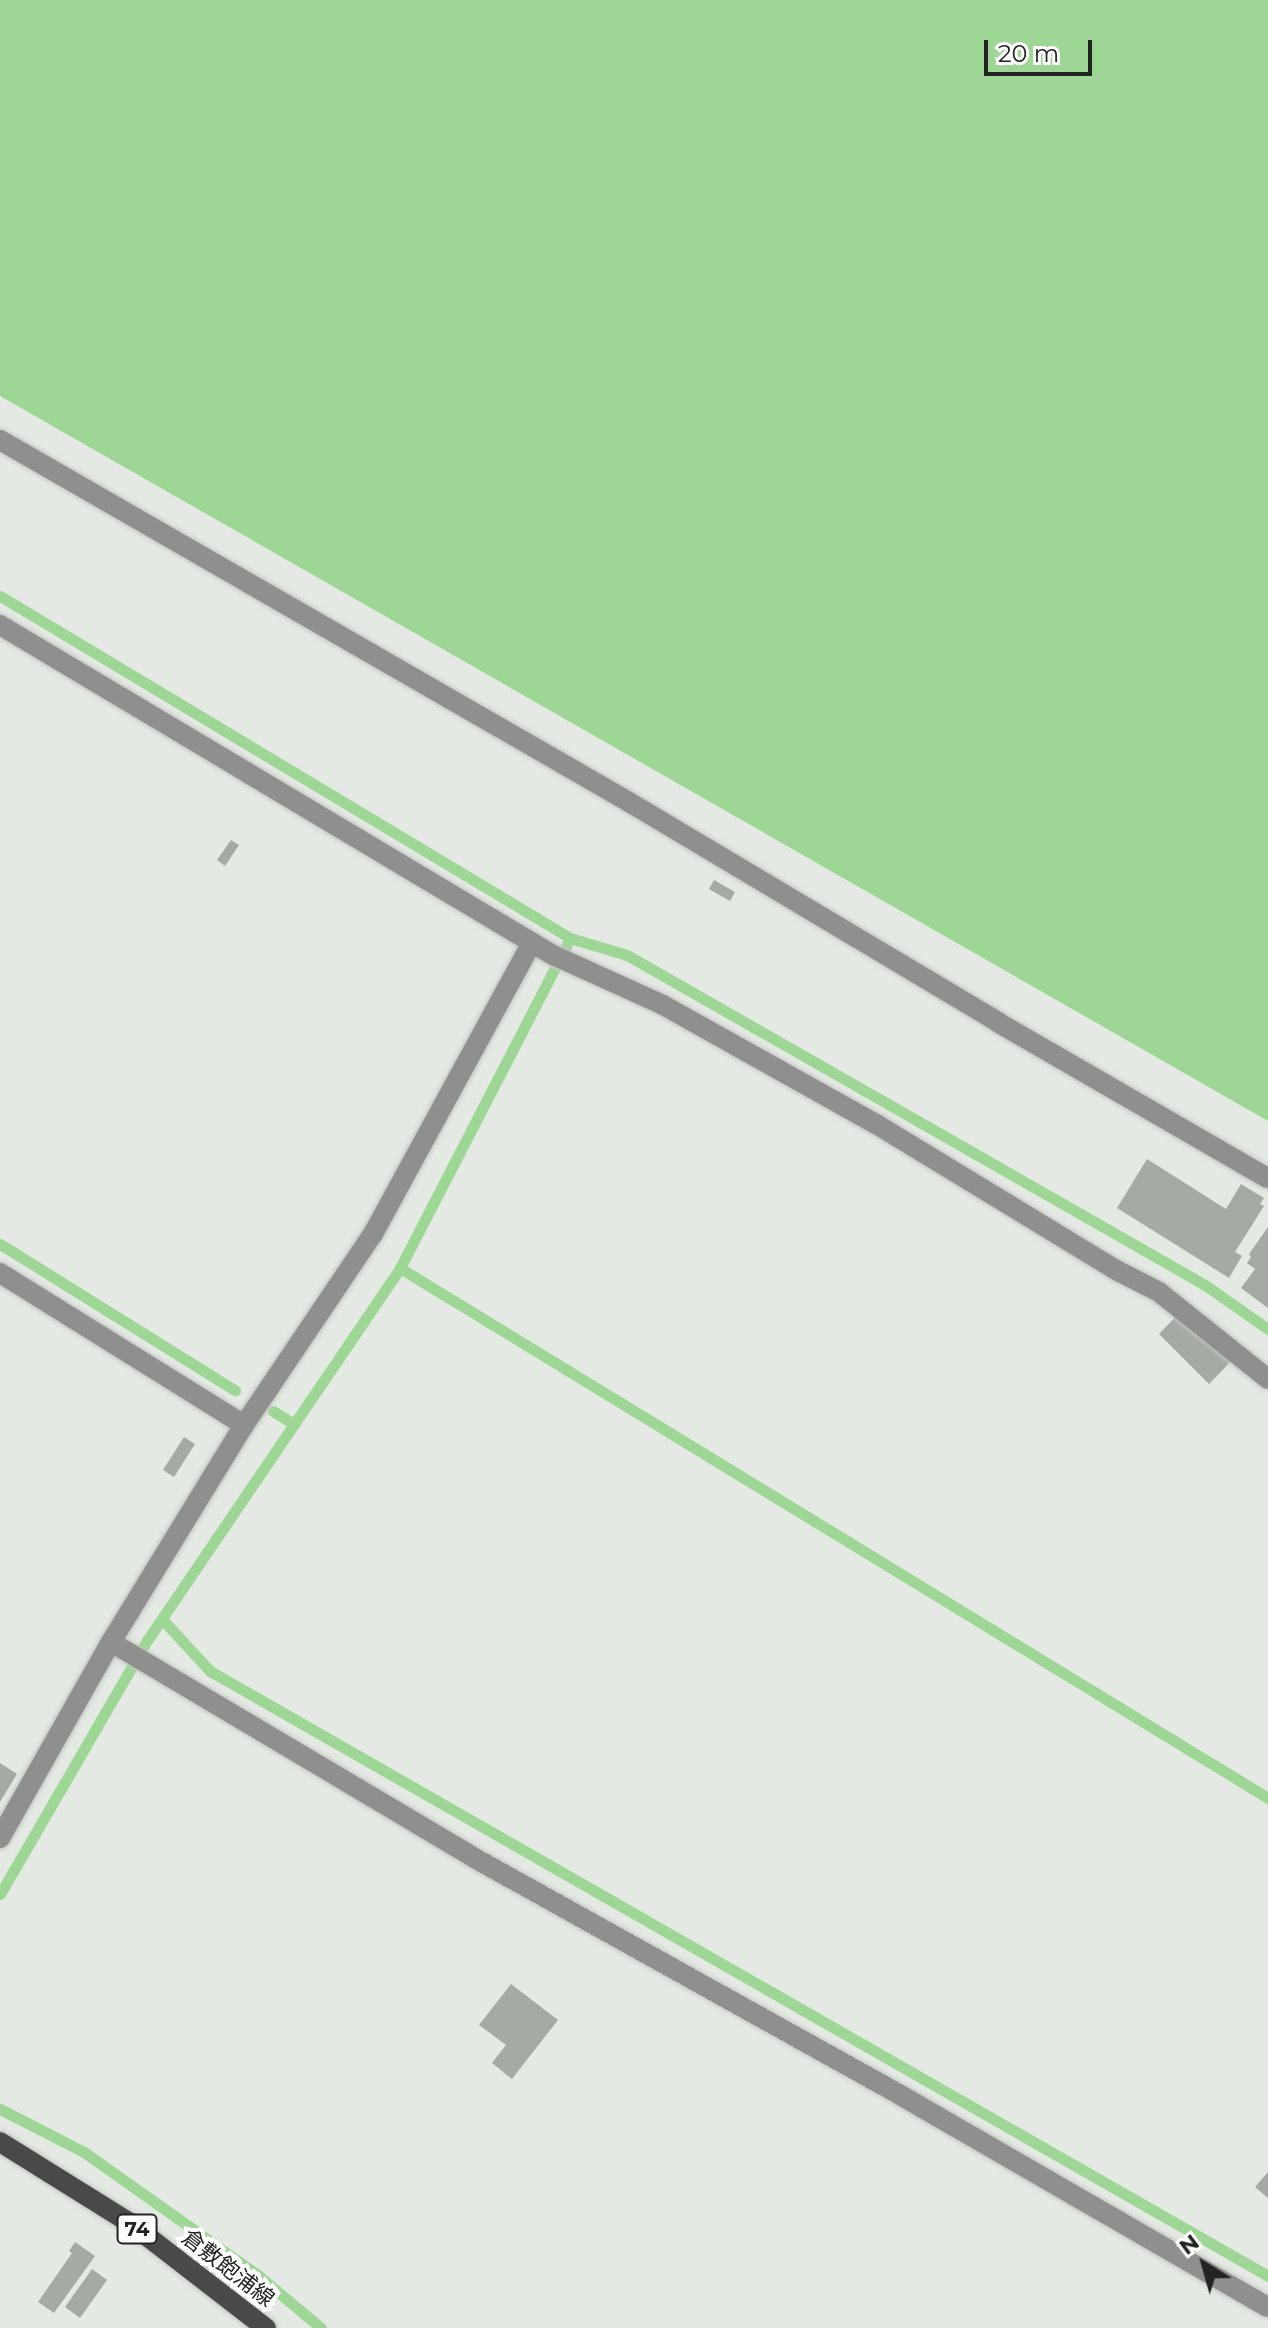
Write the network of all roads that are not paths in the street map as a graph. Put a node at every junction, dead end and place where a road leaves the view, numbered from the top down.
1 (0, 440) edge
2 (0, 625) edge
3 (532, 942) junction
4 (1268, 1178) edge
5 (0, 1273) edge
6 (1268, 1379) edge
7 (244, 1425) junction
8 (120, 1647) junction
9 (0, 1838) edge
10 (0, 2142) edge
11 (1268, 2307) edge
12 (266, 2328) edge

1 - 4 street
2 - 3 street
3 - 6 street
3 - 7 street
5 - 7 street
7 - 8 street
8 - 9 street
8 - 11 street
10 - 12 main road, 倉敷飽浦線 / 74

